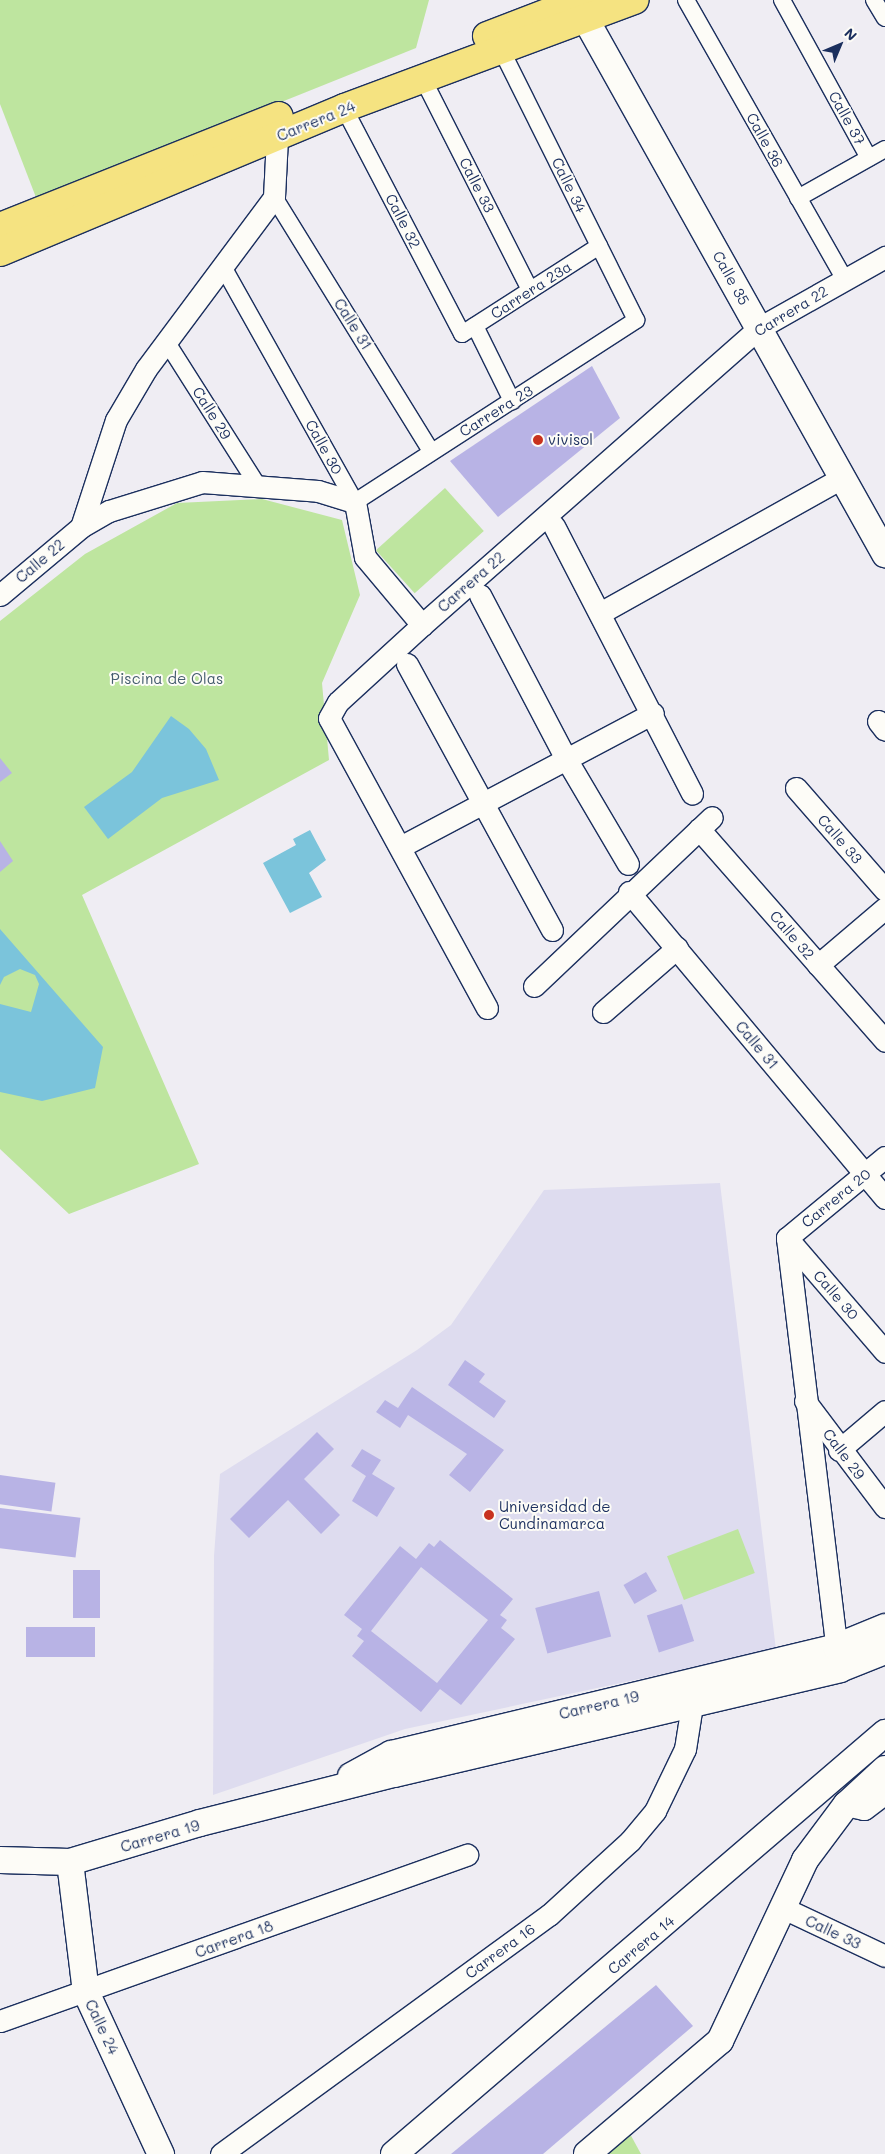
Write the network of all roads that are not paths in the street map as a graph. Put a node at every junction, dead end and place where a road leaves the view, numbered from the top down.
1 (635, 0) edge
2 (686, 0) edge
3 (782, 0) edge
4 (874, 0) edge
5 (581, 7) edge
6 (885, 18) edge
7 (502, 51) junction
8 (423, 79) junction
9 (344, 108) junction
10 (277, 136) junction
11 (885, 149) edge
12 (869, 158) junction
13 (274, 197) junction
14 (798, 198) junction
15 (0, 227) edge
16 (599, 246) junction
17 (0, 252) edge
18 (885, 258) edge
19 (222, 265) junction
20 (845, 280) junction
21 (530, 290) junction
22 (636, 320) joint
23 (759, 328) junction
24 (468, 330) junction
25 (166, 341) junction
26 (512, 401) junction
27 (431, 452) junction
28 (840, 479) junction
29 (258, 486) junction
30 (355, 502) junction
31 (554, 526) dead end
32 (81, 527) junction
33 (885, 554) edge
34 (0, 595) edge
35 (480, 595) dead end
36 (600, 613) junction
37 (422, 626) junction
38 (407, 664) dead end
39 (653, 713) junction
40 (565, 757) junction
41 (796, 788) dead end
42 (692, 793) dead end
43 (483, 803) junction
44 (400, 847) junction
45 (628, 864) dead end
46 (885, 890) edge
47 (629, 892) junction
48 (885, 908) edge
49 (552, 930) dead end
50 (677, 948) junction
51 (818, 966) junction
52 (534, 986) dead end
53 (487, 1008) dead end
54 (602, 1012) dead end
55 (885, 1041) edge
56 (885, 1157) edge
57 (865, 1174) junction
58 (885, 1198) edge
59 (787, 1238) junction
60 (885, 1352) edge
61 (804, 1399) junction
62 (885, 1411) edge
63 (839, 1450) junction
64 (885, 1507) edge
65 (885, 1627) edge
66 (882, 1656) edge
67 (838, 1658) junction
68 (691, 1695) junction
69 (885, 1733) edge
70 (885, 1769) edge
71 (885, 1793) edge
72 (846, 1805) junction
73 (467, 1855) dead end
74 (0, 1860) edge
75 (70, 1862) junction
76 (781, 1907) junction
77 (885, 1956) edge
78 (86, 1992) junction
79 (0, 2021) edge
80 (161, 2154) edge
81 (221, 2154) edge
82 (394, 2154) edge
83 (587, 2154) edge

1 - 5 main road, Carrera 24
2 - 14 street, Calle 36
3 - 12 street, Calle 37
4 - 6 street
5 - 7 main road, Carrera 24
5 - 15 main road, Carrera 24
5 - 23 street, Calle 35
7 - 8 main road, Carrera 24
7 - 16 street, Calle 34
8 - 9 main road, Carrera 24
8 - 21 street, Calle 33
9 - 10 main road, Carrera 24
9 - 24 street, Calle 32
10 - 13 street
10 - 17 main road, Carrera 24
11 - 12 street
12 - 14 street
13 - 19 street
13 - 27 street, Calle 31
14 - 20 street, Calle 36
16 - 21 street, Carrera 23a
16 - 22 street, Calle 34
18 - 20 street, Carrera 22
19 - 25 street
19 - 30 street, Calle 30
20 - 23 street, Carrera 22
21 - 24 street, Carrera 23a
22 - 26 street, Carrera 23
23 - 28 street, Calle 35
23 - 37 street, Carrera 22
24 - 26 street, Calle 32
25 - 29 street, Calle 29
25 - 32 street
26 - 27 street, Carrera 23
27 - 30 street, Carrera 23
28 - 33 street, Calle 35
28 - 36 street
29 - 30 street, Calle 22
29 - 32 street, Calle 22
30 - 37 street, Calle 30
31 - 36 street
32 - 34 street, Calle 22
35 - 40 street
36 - 39 street
37 - 44 street, Carrera 22
38 - 43 street
39 - 40 street
39 - 42 street
40 - 43 street
40 - 45 street
41 - 46 street, Calle 33
43 - 44 street
43 - 49 street
44 - 53 street, Carrera 22
47 - 50 street, Calle 31
47 - 51 street, Calle 32
47 - 52 street
48 - 51 street
50 - 54 street
50 - 57 street, Calle 31
51 - 55 street, Calle 32
56 - 57 street, Carrera 20
57 - 58 street, Calle 31
57 - 59 street, Carrera 20
59 - 60 street, Calle 30
59 - 61 street
61 - 63 street, Calle 29
61 - 67 street
62 - 63 street
63 - 64 street, Calle 29
65 - 67 street, Carrera 19
66 - 67 street, Carrera 19
67 - 68 street, Carrera 19
68 - 75 street, Carrera 19
68 - 81 street, Carrera 16
69 - 82 street, Carrera 14
70 - 72 street
71 - 72 street
72 - 76 street
73 - 78 street, Carrera 18
74 - 75 street, Carrera 19
75 - 78 street, Calle 24
76 - 77 street, Calle 33
76 - 83 street
78 - 79 street, Carrera 18
78 - 80 street, Calle 24

